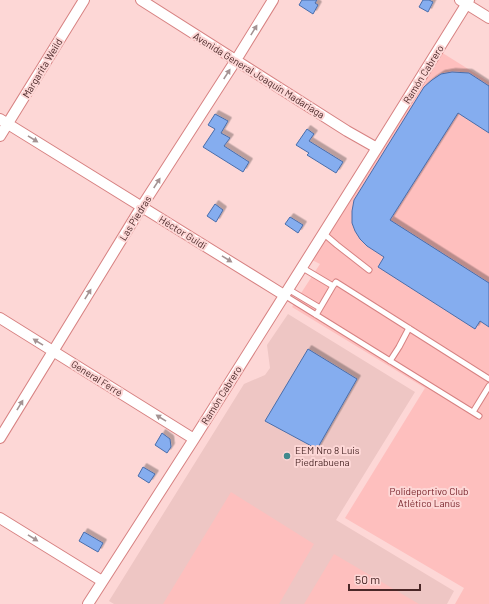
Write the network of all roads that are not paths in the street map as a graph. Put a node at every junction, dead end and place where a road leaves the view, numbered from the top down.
1 (84, 0) edge
2 (141, 0) edge
3 (273, 0) edge
4 (465, 1) edge
5 (489, 18) edge
6 (236, 60) junction
7 (4, 121) edge
8 (0, 136) edge
9 (377, 148) junction
10 (142, 206) junction
11 (323, 233) junction
12 (301, 267) junction
13 (369, 270) dead end
14 (333, 286) junction
15 (286, 292) junction
16 (320, 308) junction
17 (316, 315) junction
18 (0, 318) edge
19 (409, 328) junction
20 (53, 350) junction
21 (390, 361) junction
22 (489, 379) edge
23 (489, 386) edge
24 (473, 412) junction
25 (480, 416) dead end
26 (0, 438) edge
27 (194, 439) junction
28 (0, 518) edge
29 (102, 581) junction
30 (88, 604) edge

1 - 7 street, Margarita Weild
2 - 6 street, Avenida General Joaquín Madariaga
6 -> 3 street, Las Piedras
4 - 5 street
4 - 9 street, Ramón Cabrero
6 - 9 street, Avenida General Joaquín Madariaga
10 -> 6 street, Las Piedras
7 - 8 street, Margarita Weild
7 -> 10 street, Héctor Guidi
9 - 11 street, Ramón Cabrero
10 -> 15 street, Héctor Guidi
20 -> 10 street, Las Piedras
11 - 12 street, Ramón Cabrero
11 - 13 lane
12 - 14 lane
12 - 15 street, Ramón Cabrero
14 - 16 lane
14 - 19 lane
15 - 16 lane
15 - 17 lane
15 - 27 street, Ramón Cabrero
16 - 17 lane
17 - 21 lane
20 -> 18 street, General Ferré
19 - 21 lane
19 - 22 lane
26 -> 20 street, Las Piedras
27 -> 20 street, General Ferré
21 - 24 lane
23 - 24 lane
24 - 25 lane
27 - 29 street, Ramón Cabrero
28 -> 29 street
29 - 30 street, Ramón Cabrero

